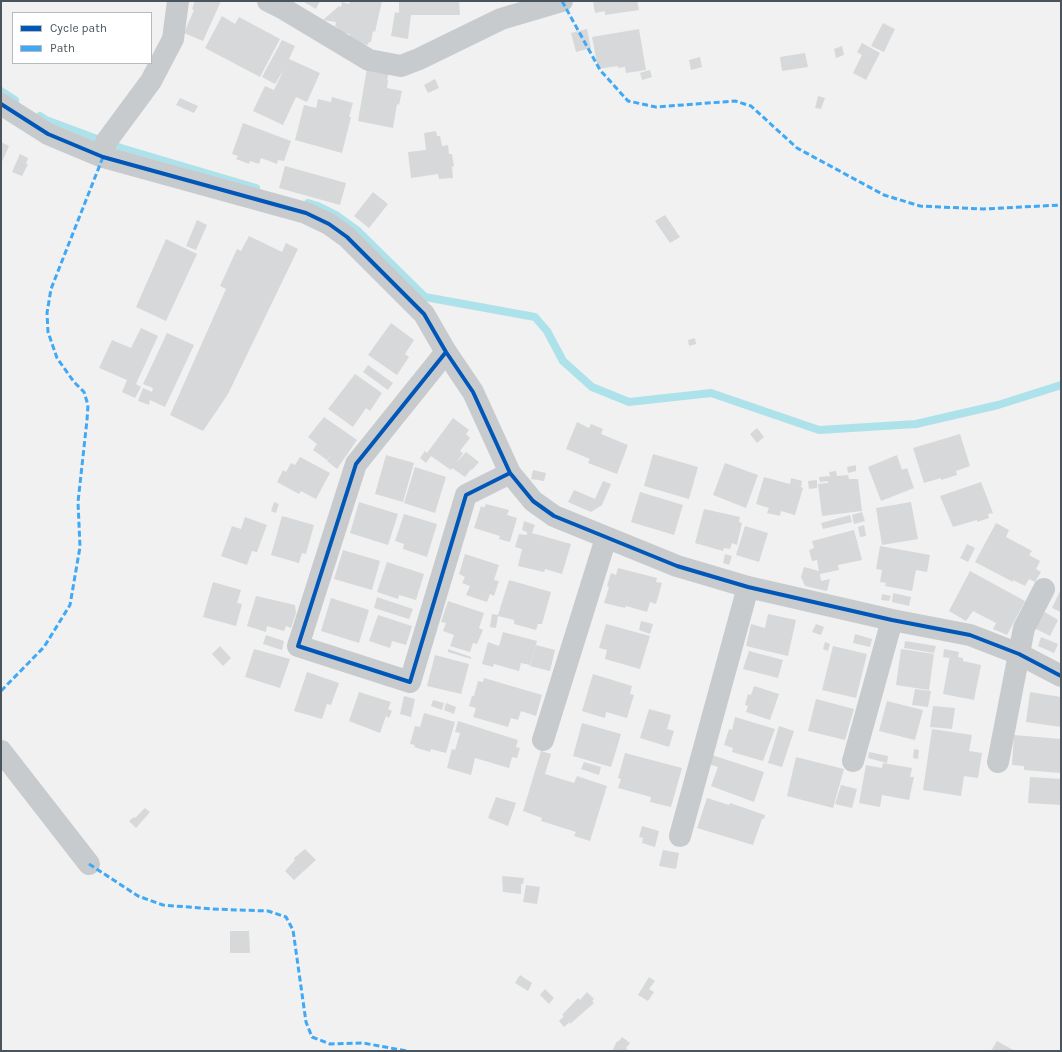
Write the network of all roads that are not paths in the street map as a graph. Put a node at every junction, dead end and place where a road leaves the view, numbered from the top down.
1 (178, 1) edge
2 (268, 1) edge
3 (562, 1) edge
4 (1, 104) edge
5 (103, 157) junction
6 (446, 352) junction
7 (510, 473) junction
8 (606, 538) junction
9 (748, 587) junction
10 (1044, 589) dead end
11 (892, 620) junction
12 (1019, 654) junction
13 (1061, 676) edge
14 (544, 740) dead end
15 (1, 751) edge
16 (853, 761) dead end
17 (998, 762) dead end
18 (680, 836) dead end
19 (90, 864) dead end

1 - 5 street
2 - 3 street
4 - 5 street
5 - 6 street
6 - 7 street
6 - 7 street
7 - 8 street
8 - 9 street
8 - 14 street
9 - 11 street
9 - 18 street
10 - 12 street
11 - 12 street
11 - 16 street
12 - 13 street
12 - 17 street
15 - 19 street

